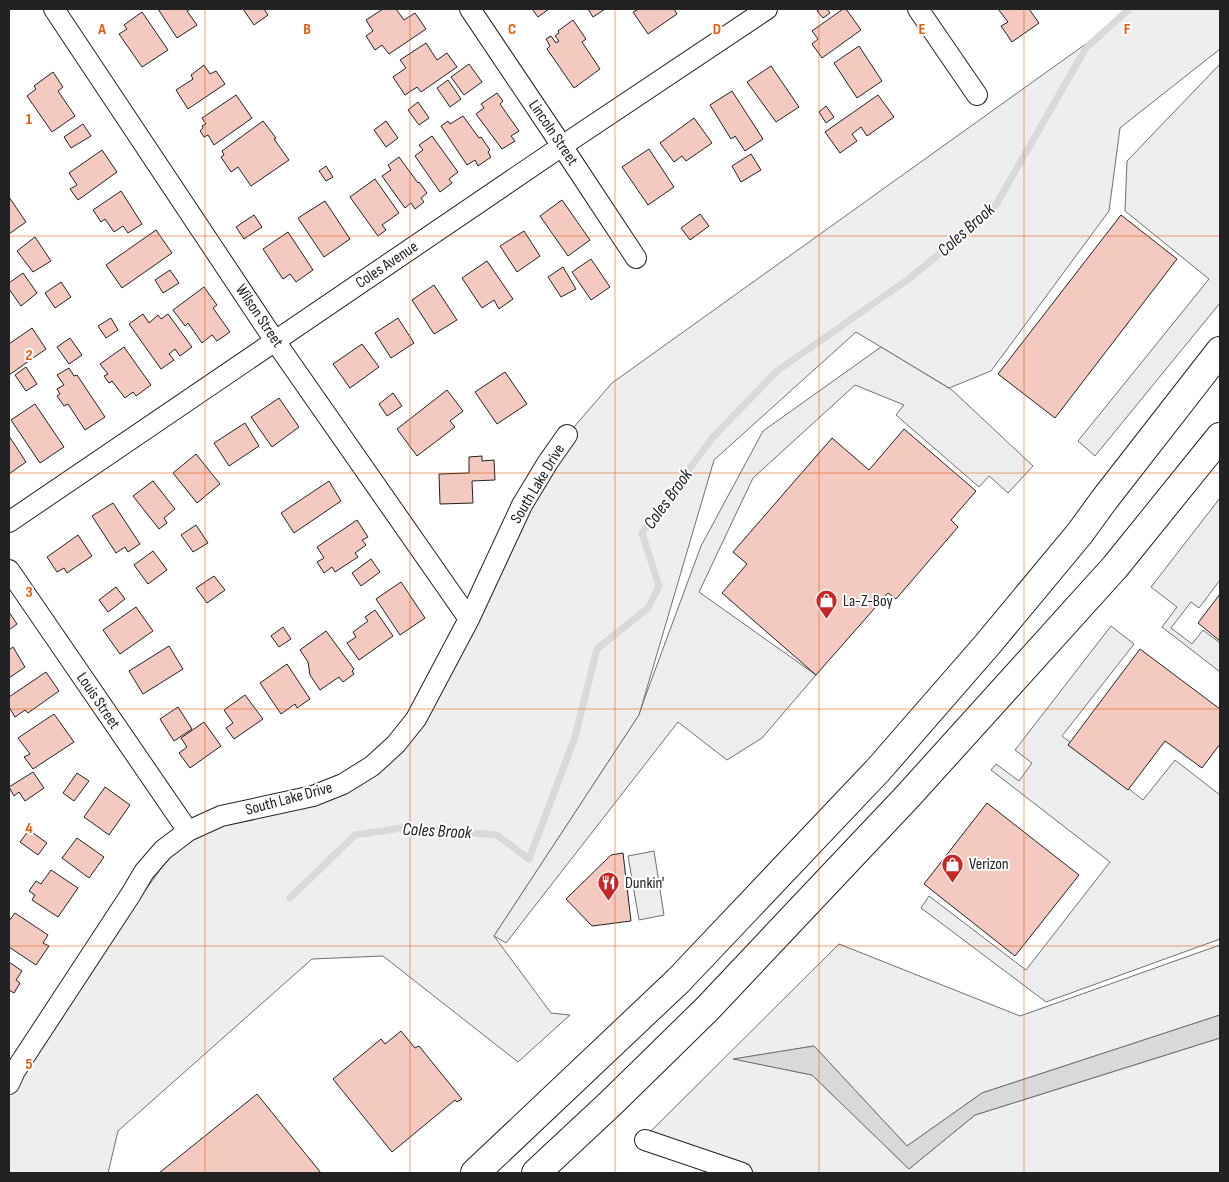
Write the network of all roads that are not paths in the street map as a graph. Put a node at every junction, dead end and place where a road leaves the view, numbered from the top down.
1 (54, 9) edge
2 (470, 9) edge
3 (767, 9) edge
4 (918, 9) edge
5 (977, 95) dead end
6 (562, 146) junction
7 (636, 258) dead end
8 (275, 341) junction
9 (1220, 351) edge
10 (568, 435) dead end
11 (1220, 437) edge
12 (9, 522) edge
13 (9, 570) edge
14 (469, 619) junction
15 (188, 831) junction
16 (9, 1084) edge
17 (612, 1103) junction
18 (645, 1140) dead end
19 (475, 1173) edge
20 (536, 1173) edge
21 (563, 1173) edge
22 (742, 1173) edge

1 - 8 street, Wilson Street
2 - 6 street, Lincoln Street
3 - 6 street, Coles Avenue
4 - 5 street
6 - 7 street, Lincoln Street
6 - 8 street, Coles Avenue
8 - 12 street, Coles Avenue
8 - 14 street, Wilson Street
9 - 19 highway
10 - 14 street, South Lake Drive
11 - 17 highway
13 - 15 street, Louis Street
14 - 15 street, South Lake Drive
15 - 16 street, South Lake Drive
17 - 20 highway
17 - 21 highway
18 - 22 street

